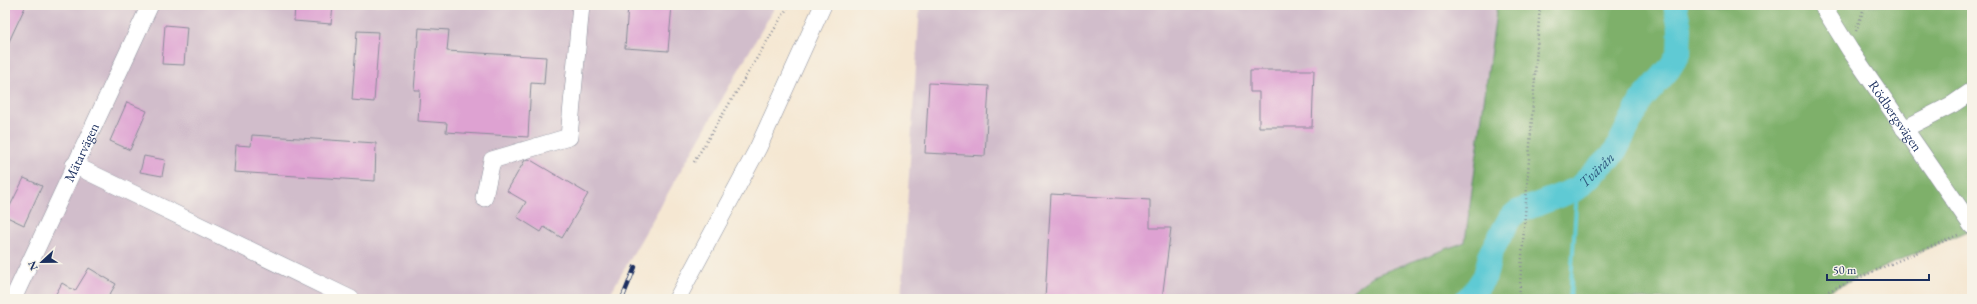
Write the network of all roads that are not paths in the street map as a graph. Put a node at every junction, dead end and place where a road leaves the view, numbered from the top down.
1 (150, 5) edge
2 (580, 5) edge
3 (823, 5) edge
4 (1822, 5) edge
5 (1972, 92) edge
6 (1904, 129) junction
7 (74, 165) junction
8 (484, 198) dead end
9 (1968, 229) edge
10 (13, 299) edge
11 (351, 299) edge
12 (678, 299) edge

1 - 7 street, Mätarvägen
2 - 8 street
3 - 12 street
4 - 6 street, Rödbergsvägen
5 - 6 street
6 - 9 street, Rödbergsvägen
7 - 10 street, Mätarvägen
7 - 11 street

